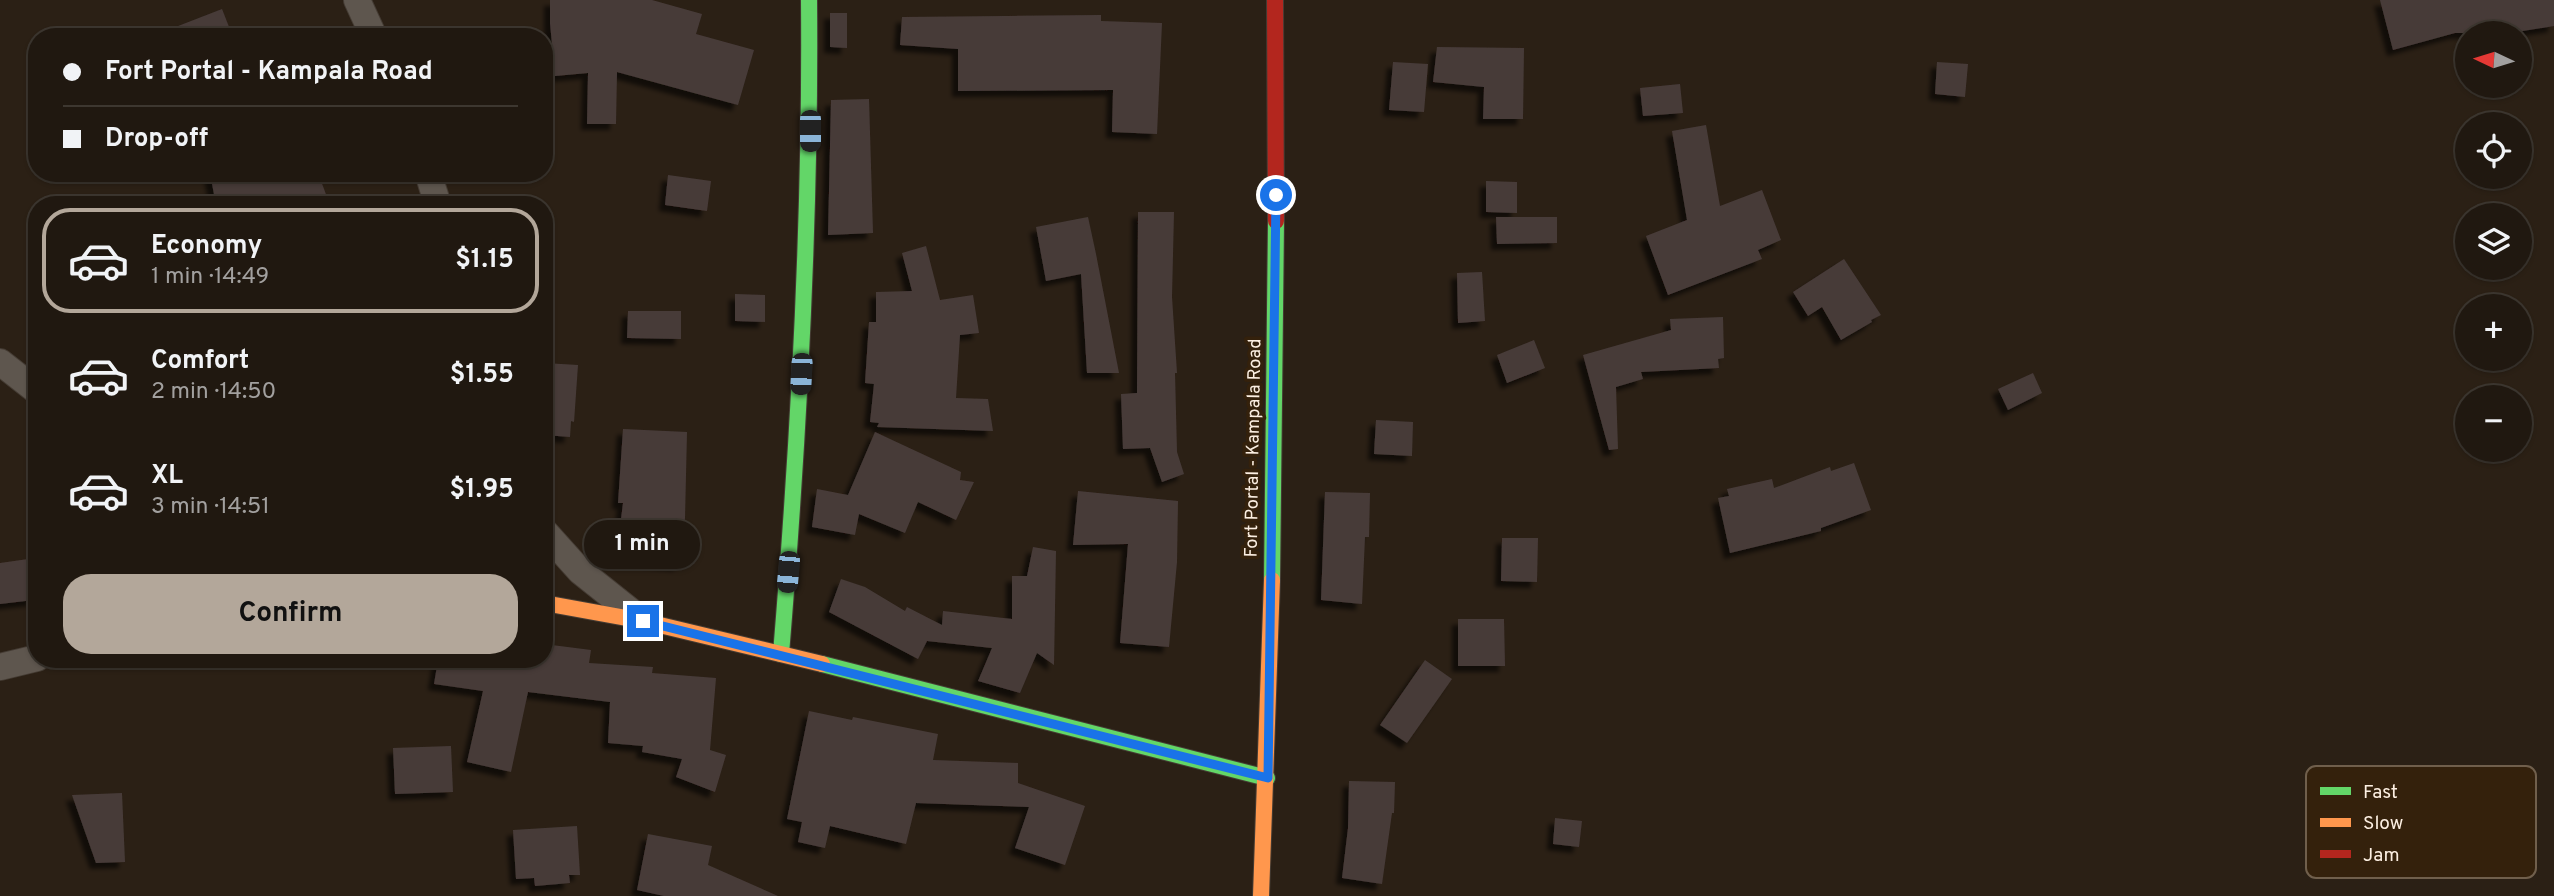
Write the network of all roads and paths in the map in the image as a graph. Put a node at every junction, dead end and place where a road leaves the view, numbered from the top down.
1 (357, 0) edge
2 (809, 0) edge
3 (1275, 0) edge
4 (370, 28) edge
5 (0, 362) edge
6 (28, 384) edge
7 (553, 541) edge
8 (553, 605) edge
9 (643, 621) junction
10 (781, 654) junction
11 (28, 660) edge
12 (0, 667) edge
13 (1268, 778) junction
14 (1261, 896) edge

1 - 4 street
2 - 10 street
3 - 13 street, Fort Portal - Kampala Road
5 - 6 street
7 - 9 street
8 - 9 street
9 - 10 street
10 - 13 street
11 - 12 street
13 - 14 street, Fort Portal - Kampala Road

